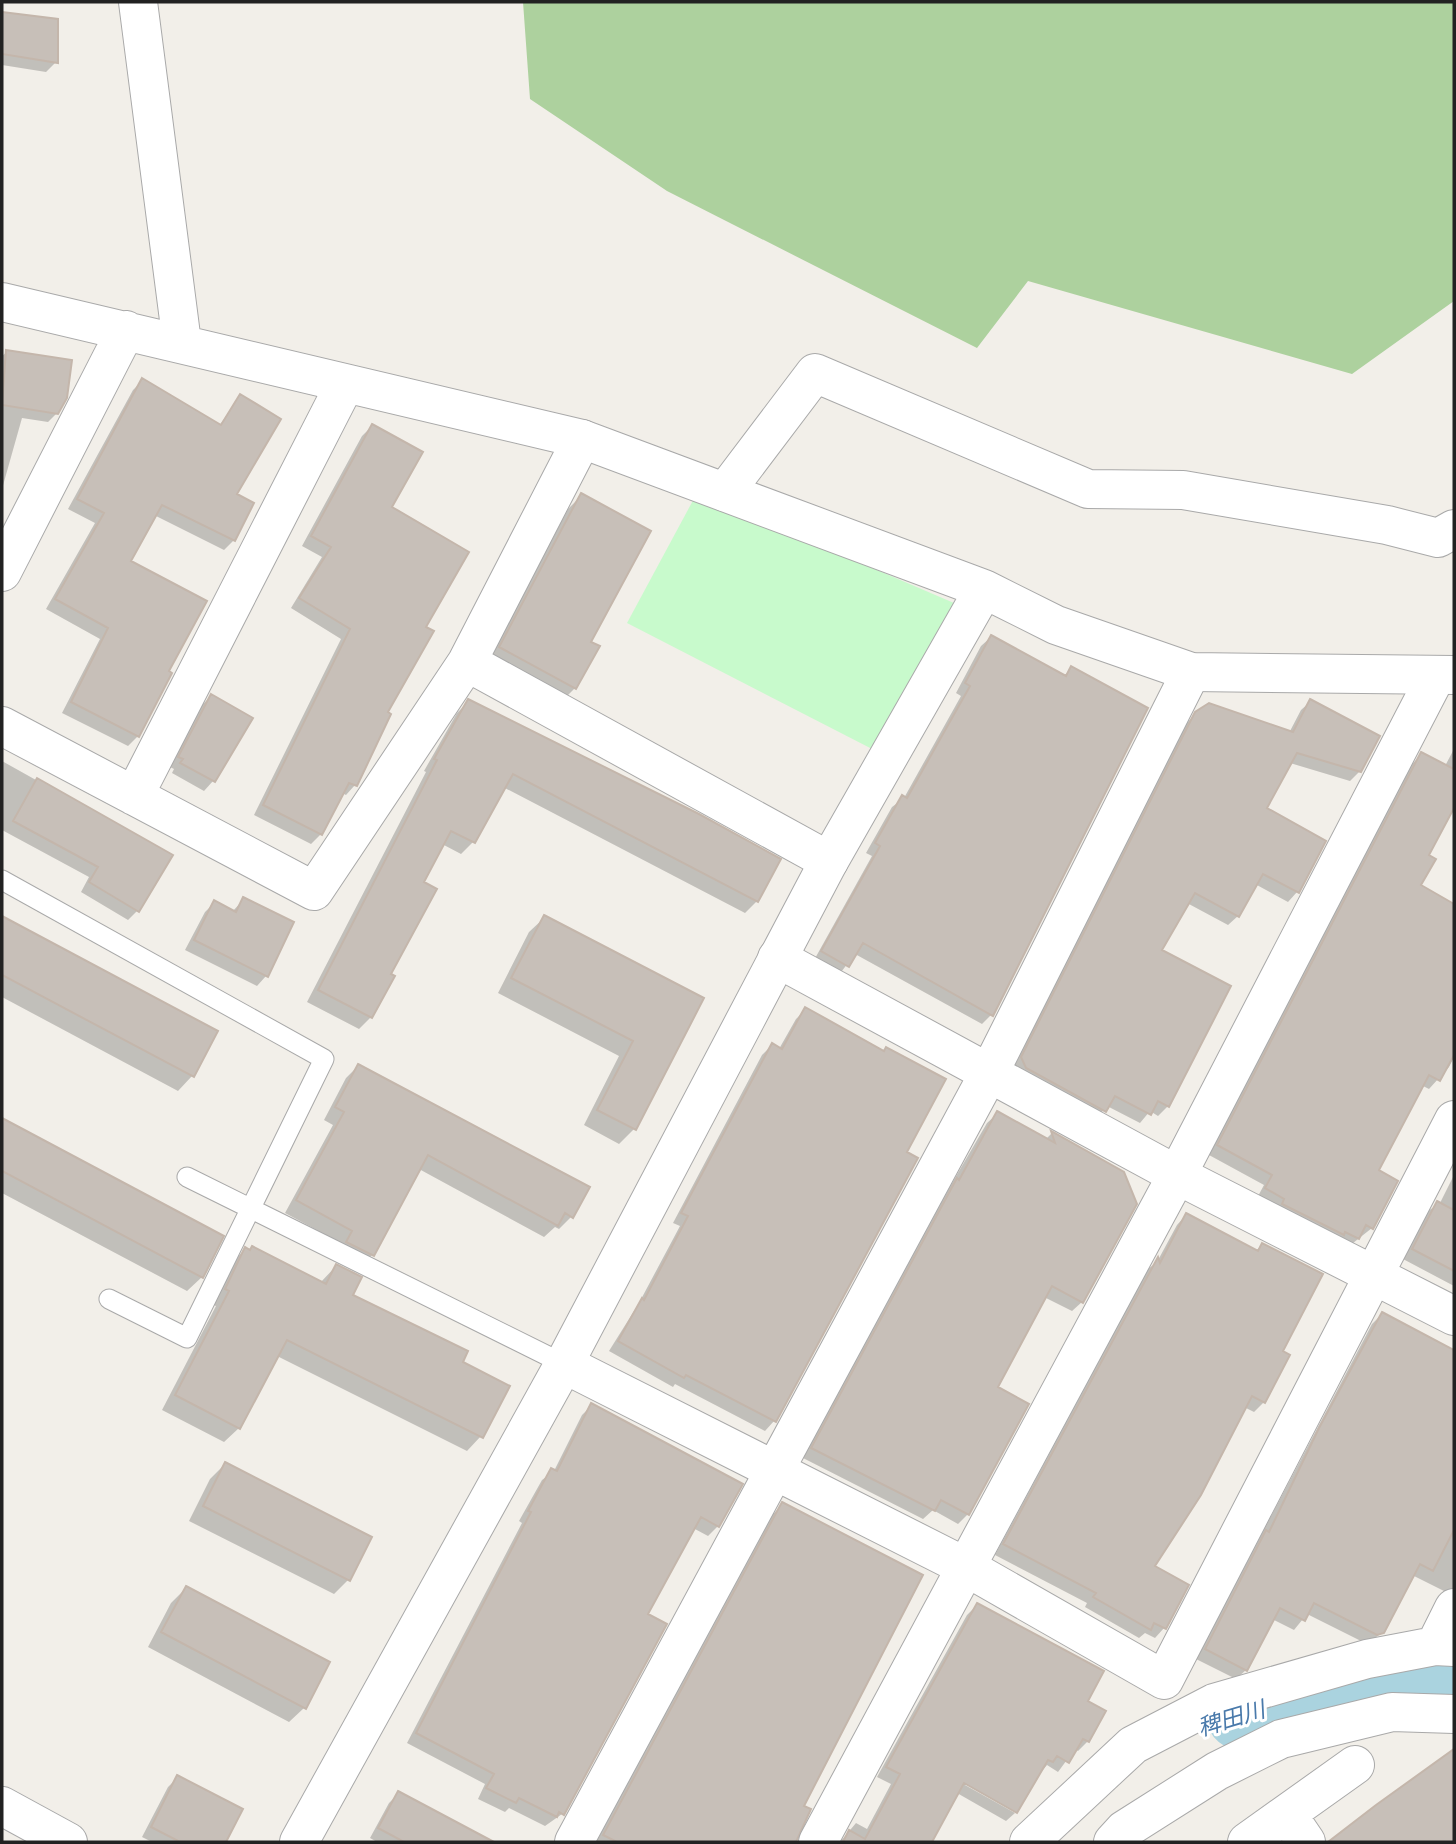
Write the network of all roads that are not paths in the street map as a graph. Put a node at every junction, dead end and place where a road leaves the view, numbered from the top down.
1 (138, 2) edge
2 (2, 302) edge
3 (126, 330) junction
4 (182, 343) junction
5 (345, 384) junction
6 (582, 439) junction
7 (724, 492) junction
8 (1454, 529) edge
9 (2, 572) edge
10 (984, 589) junction
11 (467, 662) junction
12 (1191, 672) junction
13 (1445, 675) edge
14 (2, 726) edge
15 (134, 796) junction
16 (829, 861) junction
17 (2, 880) edge
18 (777, 958) junction
19 (989, 1073) junction
20 (1454, 1120) edge
21 (1177, 1175) junction
22 (187, 1177) dead end
23 (251, 1209) junction
24 (1373, 1273) junction
25 (109, 1299) dead end
26 (1454, 1316) edge
27 (564, 1364) junction
28 (773, 1469) junction
29 (966, 1567) junction
30 (1454, 1608) edge
31 (1445, 1646) edge
32 (1164, 1680) junction
33 (1214, 1703) junction
34 (1454, 1714) edge
35 (1355, 1765) dead end
36 (2, 1806) edge
37 (1296, 1828) edge
38 (68, 1842) edge
39 (299, 1842) edge
40 (574, 1842) edge
41 (818, 1842) edge
42 (1029, 1842) edge
43 (1112, 1842) edge
44 (1247, 1842) edge

1 - 4 street
2 - 3 street
3 - 4 street
3 - 9 street
4 - 5 street
5 - 6 street
5 - 15 street
6 - 7 street
6 - 11 street
7 - 8 street
7 - 10 street
10 - 12 street
10 - 16 street
11 - 15 street
11 - 16 street
12 - 13 street
12 - 19 street
13 - 21 street
14 - 15 street
16 - 18 street
17 - 23 lane
18 - 19 street
18 - 27 street
19 - 21 street
19 - 28 street
20 - 24 street
21 - 24 street
21 - 29 street
22 - 23 lane
23 - 25 lane
23 - 27 lane
24 - 26 street
24 - 32 street
27 - 28 street
27 - 39 street
28 - 29 street
28 - 40 street
29 - 32 street
29 - 41 street
30 - 31 street
31 - 33 street
32 - 33 street
33 - 42 street
34 - 43 street
35 - 37 street
36 - 38 street
37 - 44 street

